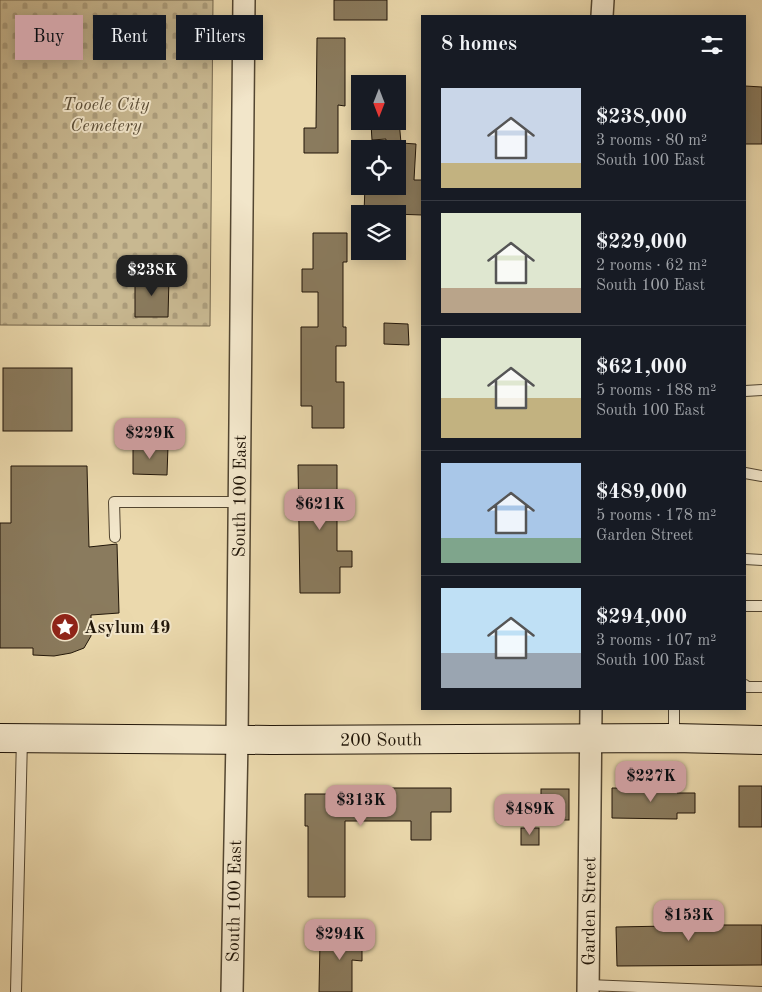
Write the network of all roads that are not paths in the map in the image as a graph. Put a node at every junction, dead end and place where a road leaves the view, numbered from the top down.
1 (244, 0) edge
2 (603, 0) edge
3 (602, 15) edge
4 (762, 390) edge
5 (746, 391) edge
6 (746, 473) edge
7 (762, 476) edge
8 (240, 502) junction
9 (115, 537) dead end
10 (746, 559) edge
11 (762, 560) edge
12 (746, 606) edge
13 (762, 606) edge
14 (746, 686) edge
15 (762, 687) edge
16 (590, 710) edge
17 (674, 710) edge
18 (11, 738) edge
19 (590, 738) junction
20 (674, 738) junction
21 (237, 740) junction
22 (762, 740) edge
23 (588, 988) edge
24 (16, 992) edge
25 (232, 992) edge
26 (762, 992) edge

1 - 8 street, South 100 East
2 - 3 street
4 - 5 lane
6 - 7 lane
8 - 9 lane
8 - 21 street, South 100 East
10 - 11 lane
12 - 13 lane
14 - 15 lane
16 - 19 street, Garden Street
17 - 20 lane
18 - 21 street, 200 South
18 - 24 lane
19 - 20 street, 200 South
19 - 21 street, 200 South
19 - 23 street, Garden Street
20 - 22 street, 200 South
21 - 25 street, South 100 East
23 - 26 lane

